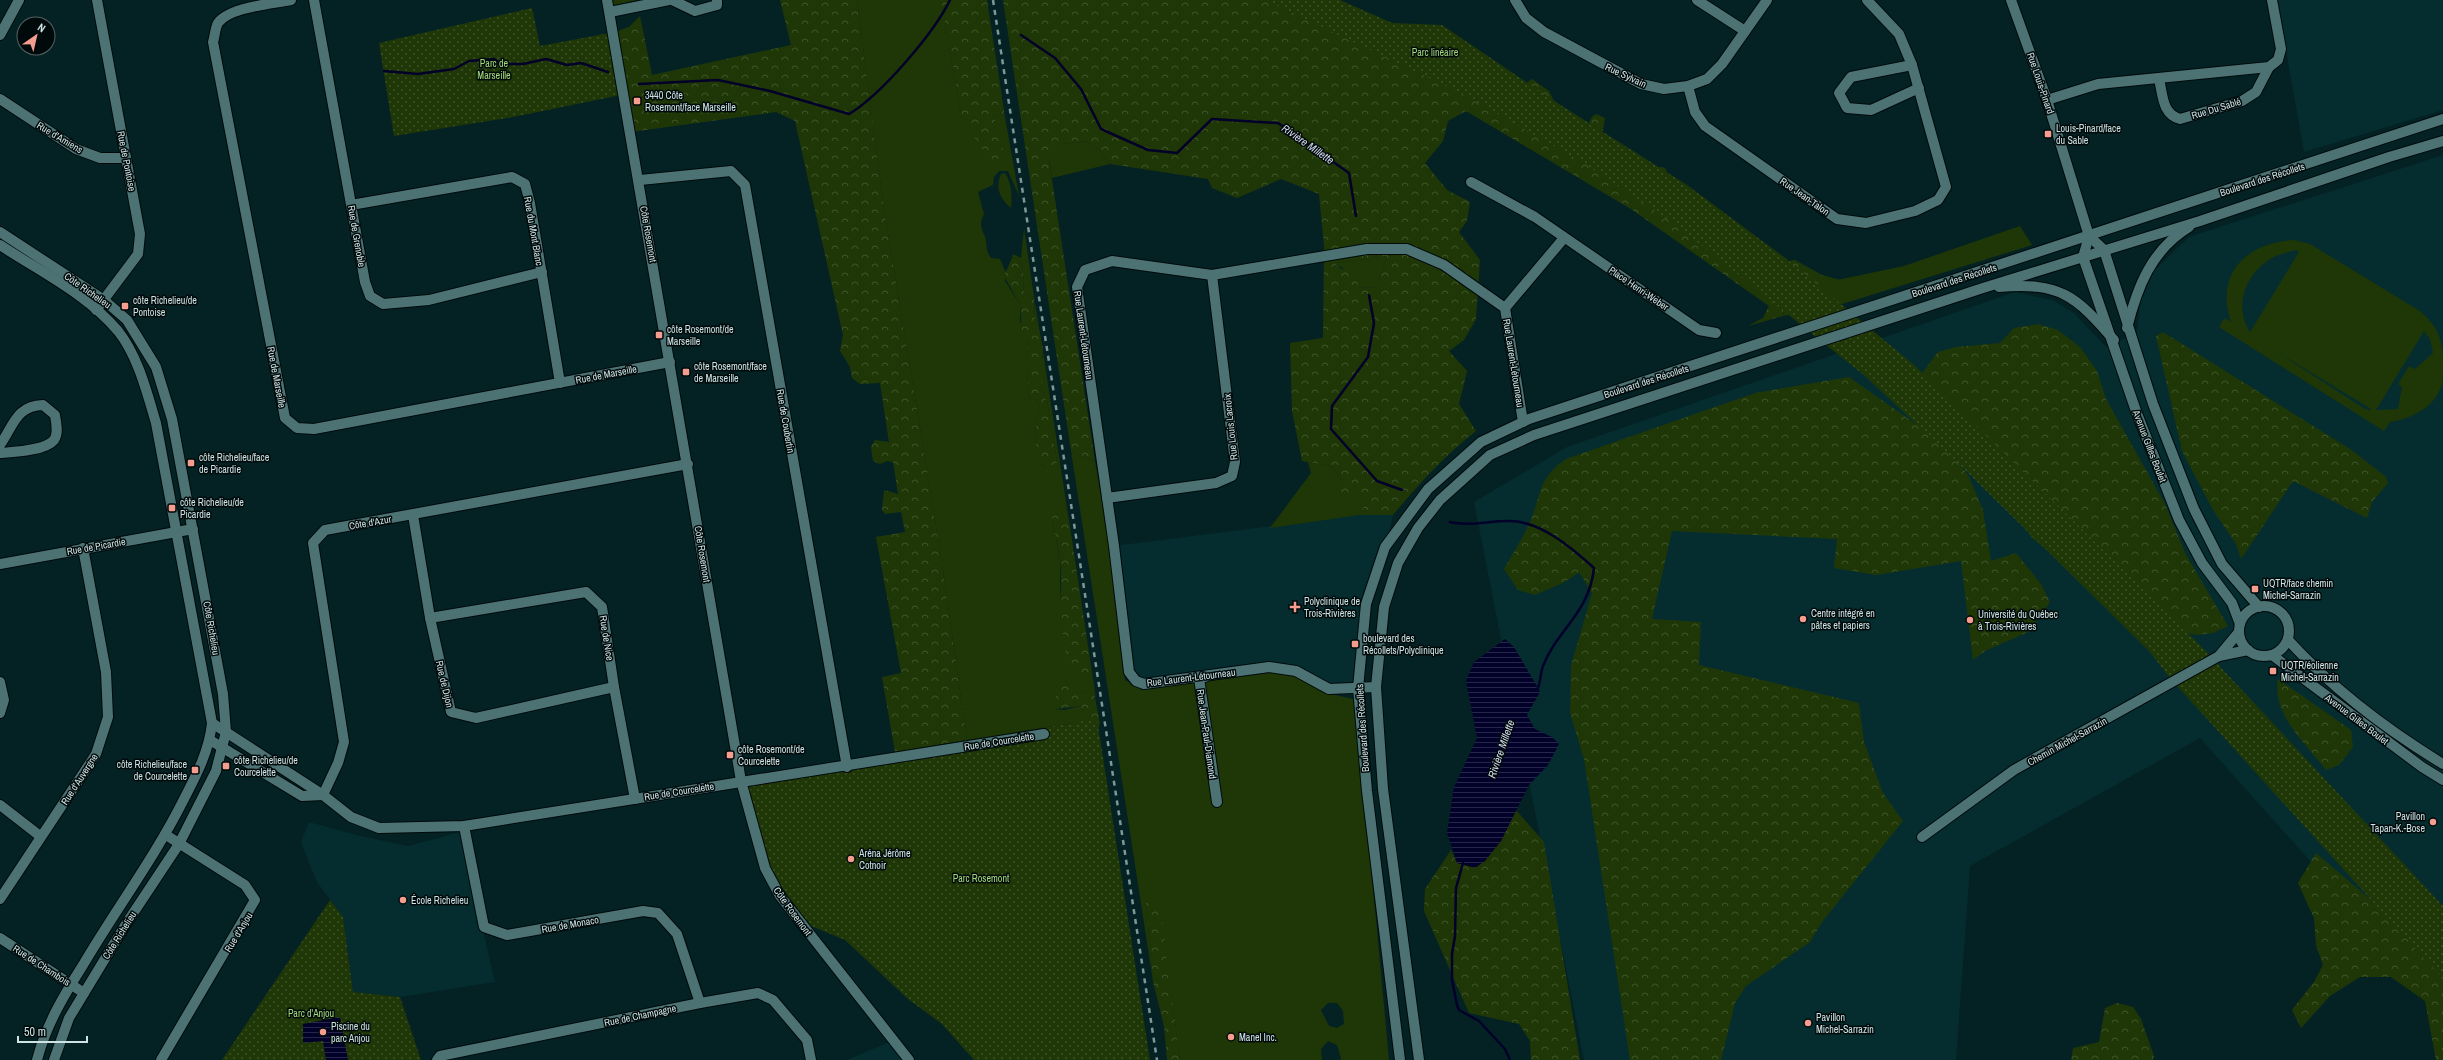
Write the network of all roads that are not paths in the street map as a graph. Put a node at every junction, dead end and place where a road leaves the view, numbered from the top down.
1 (19, 0) edge
2 (97, 0) edge
3 (291, 0) edge
4 (314, 0) edge
5 (608, 0) edge
6 (669, 0) edge
7 (672, 0) edge
8 (717, 0) edge
9 (1515, 0) edge
10 (1697, 0) edge
11 (1767, 0) edge
12 (1867, 0) edge
13 (2011, 0) edge
14 (2272, 0) edge
15 (610, 12) junction
16 (1745, 31) junction
17 (0, 35) edge
18 (1912, 65) junction
19 (2269, 67) junction
20 (2159, 79) junction
21 (1688, 86) junction
22 (1919, 88) junction
23 (0, 99) edge
24 (2048, 100) junction
25 (2443, 119) edge
26 (2443, 141) edge
27 (126, 158) junction
28 (640, 180) junction
29 (1470, 182) dead end
30 (351, 205) junction
31 (2200, 221) junction
32 (0, 232) edge
33 (2089, 236) junction
34 (9, 238) junction
35 (1564, 238) junction
36 (1, 248) edge
37 (2104, 250) junction
38 (2083, 257) junction
39 (542, 272) junction
40 (1212, 275) junction
41 (1983, 288) junction
42 (104, 300) junction
43 (1505, 308) junction
44 (96, 310) junction
45 (2127, 328) junction
46 (1716, 333) dead end
47 (2114, 340) junction
48 (670, 362) junction
49 (560, 382) junction
50 (2153, 404) junction
51 (2136, 411) junction
52 (1523, 422) junction
53 (0, 445) edge
54 (0, 453) edge
55 (688, 464) junction
56 (1107, 498) junction
57 (2194, 509) junction
58 (413, 515) junction
59 (2179, 520) junction
60 (193, 529) junction
61 (177, 532) junction
62 (83, 548) junction
63 (0, 564) edge
64 (2259, 607) junction
65 (430, 618) junction
66 (2240, 628) junction
67 (2288, 640) junction
68 (2248, 650) junction
69 (2272, 655) junction
70 (2219, 656) junction
71 (1211, 676) joint
72 (1199, 678) junction
73 (0, 682) edge
74 (614, 687) junction
75 (1376, 687) junction
76 (1358, 688) junction
77 (0, 713) edge
78 (212, 723) junction
79 (226, 732) junction
80 (1044, 734) dead end
81 (210, 740) junction
82 (223, 748) junction
83 (2430, 756) junction
84 (2443, 764) edge
85 (847, 767) junction
86 (2422, 767) junction
87 (2443, 780) edge
88 (741, 782) junction
89 (322, 795) junction
90 (635, 799) junction
91 (1217, 802) dead end
92 (0, 805) edge
93 (464, 826) junction
94 (166, 835) junction
95 (40, 836) junction
96 (1922, 837) dead end
97 (179, 844) junction
98 (0, 899) edge
99 (0, 938) edge
100 (71, 984) junction
101 (84, 993) junction
102 (700, 1003) junction
103 (37, 1060) edge
104 (54, 1060) edge
105 (161, 1060) edge
106 (437, 1060) edge
107 (811, 1060) edge
108 (910, 1060) edge
109 (1400, 1060) edge
110 (1419, 1060) edge

1 - 17 street
2 - 27 street, Rue de Pontoise
3 - 49 street, Rue de Marseille
4 - 30 street, Rue de Grenoble
5 - 15 street, Côte Rosemont
6 - 15 street
7 - 8 street
9 - 21 street, Rue Sylvain
10 - 16 street
11 - 16 street, Rue Sylvain
12 - 18 street, Rue Jean-Talon
13 - 24 street, Rue Louis-Pinard
14 - 19 street
15 - 28 street, Côte Rosemont
16 - 21 street, Rue Sylvain
18 - 22 street, Rue Jean-Talon
18 - 22 street
19 - 20 street
19 - 20 street, Rue Du Sablé
20 - 24 street
21 - 22 street, Rue Jean-Talon
23 - 27 street, Rue d'Amiens
24 - 33 street, Rue Louis-Pinard
25 - 33 street, Boulevard des Récollets
26 - 31 street, Boulevard des Récollets
27 - 42 street, Rue de Pontoise
28 - 48 street, Côte Rosemont
28 - 85 street, Rue de Coubertin
29 - 35 street, Place Henri-Weber
30 - 39 street, Rue du Mont Blanc
30 - 39 street, Rue de Grenoble
31 - 37 street, Boulevard des Récollets
31 - 45 street
32 - 34 street, Côte Richelieu
33 - 37 street
33 - 38 street
33 - 52 street, Boulevard des Récollets
34 - 36 street
34 - 42 street, Côte Richelieu
35 - 43 street
35 - 46 street, Place Henri-Weber
36 - 44 street, Côte Richelieu
37 - 38 street, Boulevard des Récollets
37 - 45 street, Avenue Gilles Boulet
38 - 41 street, Boulevard des Récollets
38 - 47 street, Avenue Gilles Boulet
39 - 49 street, Rue du Mont Blanc
40 - 43 street, Rue Laurent-Létourneau
40 - 56 street, Rue Louis Lacroix
40 - 56 street, Rue Laurent-Létourneau
41 - 47 street
41 - 75 street, Boulevard des Récollets
42 - 44 street, Rue de Pontoise
42 - 60 street, Côte Richelieu
43 - 52 street, Rue Laurent-Létourneau
44 - 61 street, Côte Richelieu
45 - 50 street, Avenue Gilles Boulet
47 - 51 street, Avenue Gilles Boulet
48 - 49 street, Rue de Marseille
48 - 55 street, Côte Rosemont
50 - 51 street
50 - 57 street, Avenue Gilles Boulet
51 - 59 street, Avenue Gilles Boulet
52 - 76 street, Boulevard des Récollets
53 - 54 street
55 - 58 street, Côte d'Azur
55 - 88 street, Côte Rosemont
56 - 72 street, Rue Laurent-Létourneau
57 - 59 street
57 - 64 street, Avenue Gilles Boulet
58 - 65 street, Rue de Dijon
58 - 89 street, Côte d'Azur
59 - 66 street, Avenue Gilles Boulet
60 - 61 street, Rue de Picardie
60 - 79 street, Côte Richelieu
61 - 62 street, Rue de Picardie
61 - 78 street, Côte Richelieu
62 - 63 street, Rue de Picardie
62 - 95 street, Rue d'Auvergne
64 - 66 street
64 - 67 street
65 - 74 street, Rue de Nice
65 - 74 street, Rue de Dijon
66 - 68 street, Avenue Gilles Boulet
66 - 70 street, Chemin Michel-Sarrazin
67 - 69 street
67 - 83 street, Avenue Gilles Boulet
68 - 69 street, Avenue Gilles Boulet
68 - 70 street, Chemin Michel-Sarrazin
69 - 86 street, Avenue Gilles Boulet
70 - 96 street, Chemin Michel-Sarrazin
71 - 72 street, Rue Jean-Paul-Diamond
71 - 76 street, Rue Laurent-Létourneau
72 - 91 street, Rue Jean-Paul-Diamond
73 - 77 street
74 - 90 street, Rue de Nice
75 - 76 street
75 - 110 street, Boulevard des Récollets
76 - 109 street, Boulevard des Récollets
78 - 79 street, Rue de Courcelette
78 - 81 street, Côte Richelieu
79 - 82 street, Côte Richelieu
79 - 89 street, Rue de Courcelette
80 - 85 street, Rue de Courcelette
81 - 82 street
81 - 94 street, Côte Richelieu
82 - 89 street
82 - 97 street, Côte Richelieu
83 - 84 street, Avenue Gilles Boulet
83 - 86 street
85 - 88 street, Rue de Courcelette
86 - 87 street, Avenue Gilles Boulet
88 - 90 street, Rue de Courcelette
88 - 108 street, Côte Rosemont
89 - 93 street, Rue de Courcelette
90 - 93 street, Rue de Courcelette
92 - 95 street
93 - 102 street, Rue de Monaco
94 - 97 street, Rue d'Anjou
94 - 100 street, Côte Richelieu
95 - 98 street, Rue d'Auvergne
97 - 101 street, Côte Richelieu
97 - 105 street, Rue d'Anjou
99 - 100 street, Rue de Chambois
100 - 101 street, Rue de Chambois
100 - 103 street, Côte Richelieu
101 - 104 street, Côte Richelieu
102 - 106 street, Rue de Champagne
102 - 107 street, Rue de Champagne

